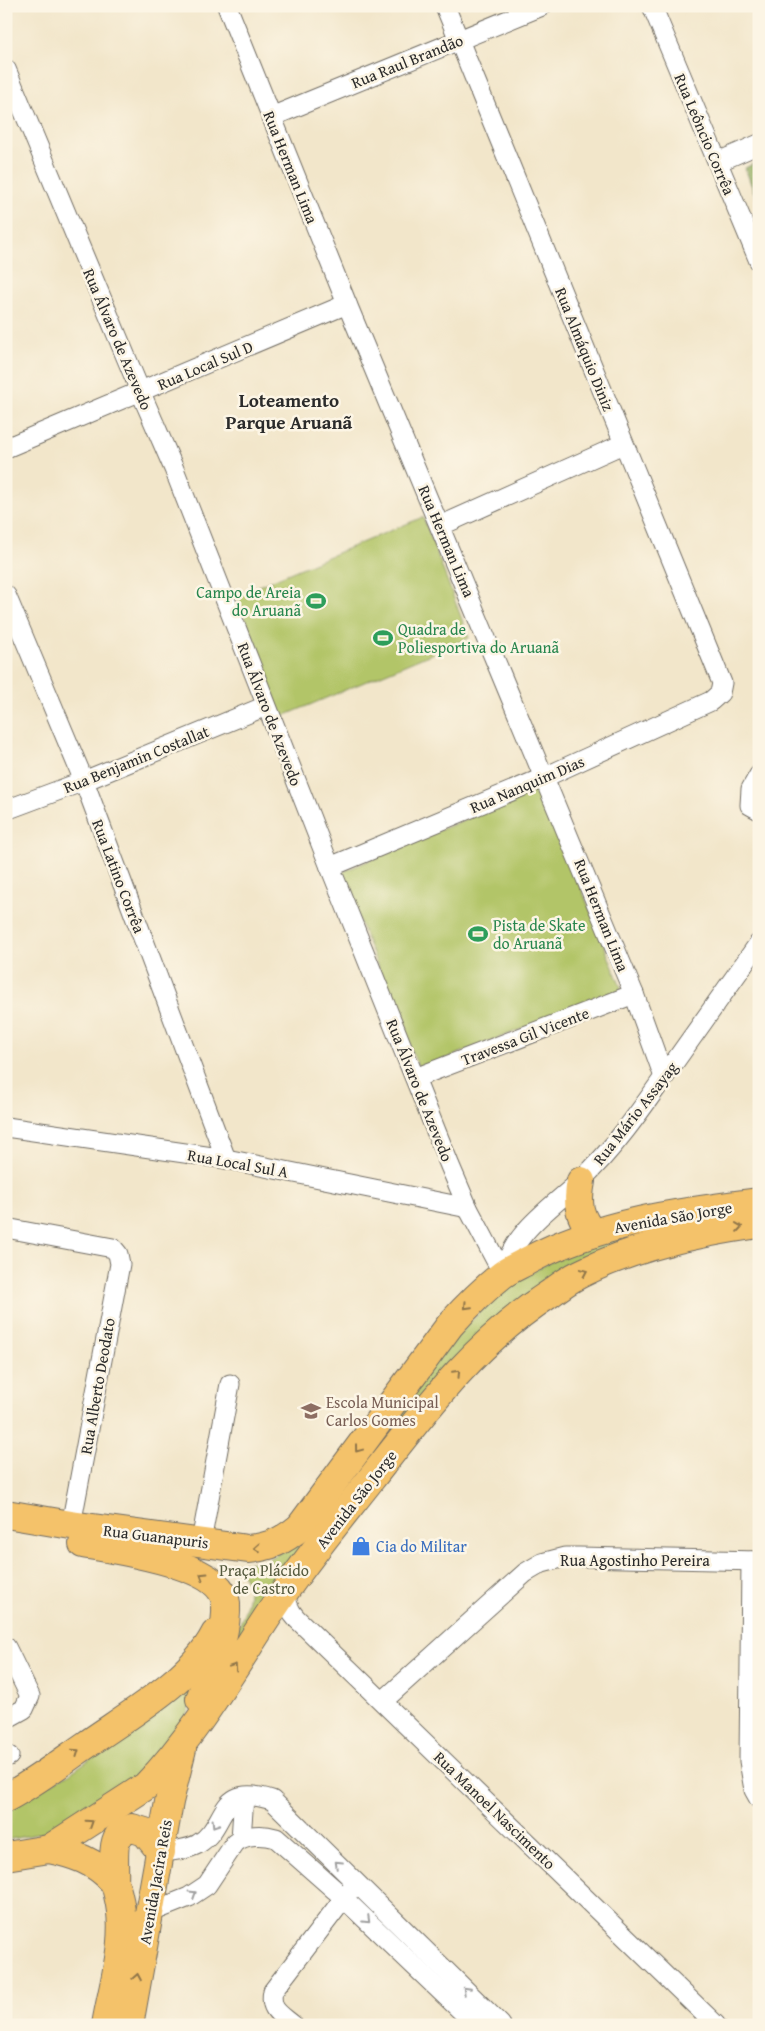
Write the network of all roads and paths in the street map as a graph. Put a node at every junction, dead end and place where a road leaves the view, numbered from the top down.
1 (227, 6) edge
2 (446, 6) edge
3 (542, 6) edge
4 (652, 6) edge
5 (459, 40) junction
6 (6, 69) edge
7 (271, 117) junction
8 (759, 144) edge
9 (718, 162) junction
10 (759, 261) edge
11 (347, 304) junction
12 (141, 393) junction
13 (623, 444) junction
14 (6, 448) edge
15 (440, 526) junction
16 (6, 595) edge
17 (720, 693) joint
18 (266, 706) junction
19 (759, 775) edge
20 (545, 778) junction
21 (84, 781) junction
22 (6, 810) edge
23 (759, 810) edge
24 (330, 867) junction
25 (759, 943) edge
26 (634, 994) junction
27 (664, 1077) junction
28 (415, 1078) junction
29 (6, 1127) edge
30 (226, 1159) junction
31 (581, 1180) junction
32 (759, 1202) edge
33 (468, 1208) junction
34 (759, 1224) edge
35 (6, 1228) edge
36 (593, 1233) junction
37 (503, 1274) junction
38 (230, 1384) dead end
39 (6, 1514) edge
40 (72, 1525) junction
41 (300, 1527) joint
42 (6, 1529) edge
43 (201, 1542) junction
44 (755, 1561) edge
45 (286, 1589) junction
46 (226, 1615) junction
47 (6, 1647) edge
48 (383, 1701) junction
49 (6, 1719) edge
50 (184, 1740) junction
51 (244, 1797) junction
52 (6, 1798) edge
53 (759, 1799) edge
54 (241, 1838) junction
55 (49, 1849) junction
56 (161, 1852) junction
57 (6, 1856) edge
58 (114, 1882) junction
59 (357, 1882) junction
60 (344, 1898) junction
61 (149, 1913) junction
62 (106, 2025) edge
63 (129, 2025) edge
64 (293, 2025) edge
65 (476, 2025) edge
66 (501, 2025) edge
67 (716, 2025) edge

1 - 7 street, Rua Herman Lima
2 - 5 street, Rua Almáquio Diniz
3 - 5 street, Rua Raul Brandão
4 - 9 street, Rua Leôncio Corrêa
5 - 7 street, Rua Raul Brandão
5 - 13 street, Rua Almáquio Diniz
6 - 12 street, Rua Álvaro de Azevedo
7 - 11 street, Rua Herman Lima
8 - 9 street
9 - 10 street, Rua Leôncio Corrêa
11 - 12 street, Rua Local Sul D
11 - 15 street, Rua Herman Lima
12 - 14 street, Rua Local Sul D
12 - 18 street, Rua Álvaro de Azevedo
13 - 15 street
13 - 17 street, Rua Almáquio Diniz
15 - 20 street, Rua Herman Lima
16 - 21 street, Rua Latino Corrêa
17 - 20 street, Rua Nanquim Dias
18 - 21 street, Rua Benjamin Costallat
18 - 24 street, Rua Álvaro de Azevedo
19 - 23 street
20 - 24 street, Rua Nanquim Dias
20 - 26 street, Rua Herman Lima
21 - 22 street, Rua Benjamin Costallat
21 - 30 street, Rua Latino Corrêa
24 - 28 street, Rua Álvaro de Azevedo
25 - 27 street, Rua Mário Assayag
26 - 27 street, Rua Herman Lima
26 - 28 street, Travessa Gil Vicente
27 - 31 street, Rua Mário Assayag
28 - 33 street, Rua Álvaro de Azevedo
29 - 30 street, Rua Local Sul A
30 - 33 street, Rua Local Sul A
31 - 36 main road
31 - 37 street, Rua Mário Assayag
32 - 36 main road, Avenida São Jorge
33 - 37 street, Rua Álvaro de Azevedo
45 -> 34 main road, Avenida São Jorge
35 - 40 street, Rua Alberto Deodato
36 - 37 main road, Avenida São Jorge
37 -> 41 main road, Avenida São Jorge
38 - 43 street
39 - 40 main road, Rua Guanapuris
40 - 43 main road, Rua Guanapuris
41 -> 43 main road, Rua Guanapuris
46 -> 42 main road, Rua Guanapuris
44 - 48 street, Rua Agostinho Pereira
44 - 53 street
45 - 48 street, Rua Manoel Nascimento
50 -> 45 main road, Avenida São Jorge
46 - 50 main road, Avenida São Jorge
52 -> 46 main road
47 - 49 street
48 - 67 street, Rua Manoel Nascimento
55 -> 50 main road, Avenida São Jorge
50 - 56 main road, Avenida Jacira Reis
51 - 54 street
51 -> 56 street
59 -> 51 street
54 - 60 street
61 -> 54 street
55 - 57 main road, Avenida São Jorge
55 - 58 main road
56 - 58 main road, Avenida Jacira Reis
56 - 61 main road, Avenida Jacira Reis
58 - 62 main road, Avenida Jacira Reis
59 - 60 street
66 -> 59 street
60 - 64 street
60 -> 65 street
63 -> 61 main road, Avenida Jacira Reis

